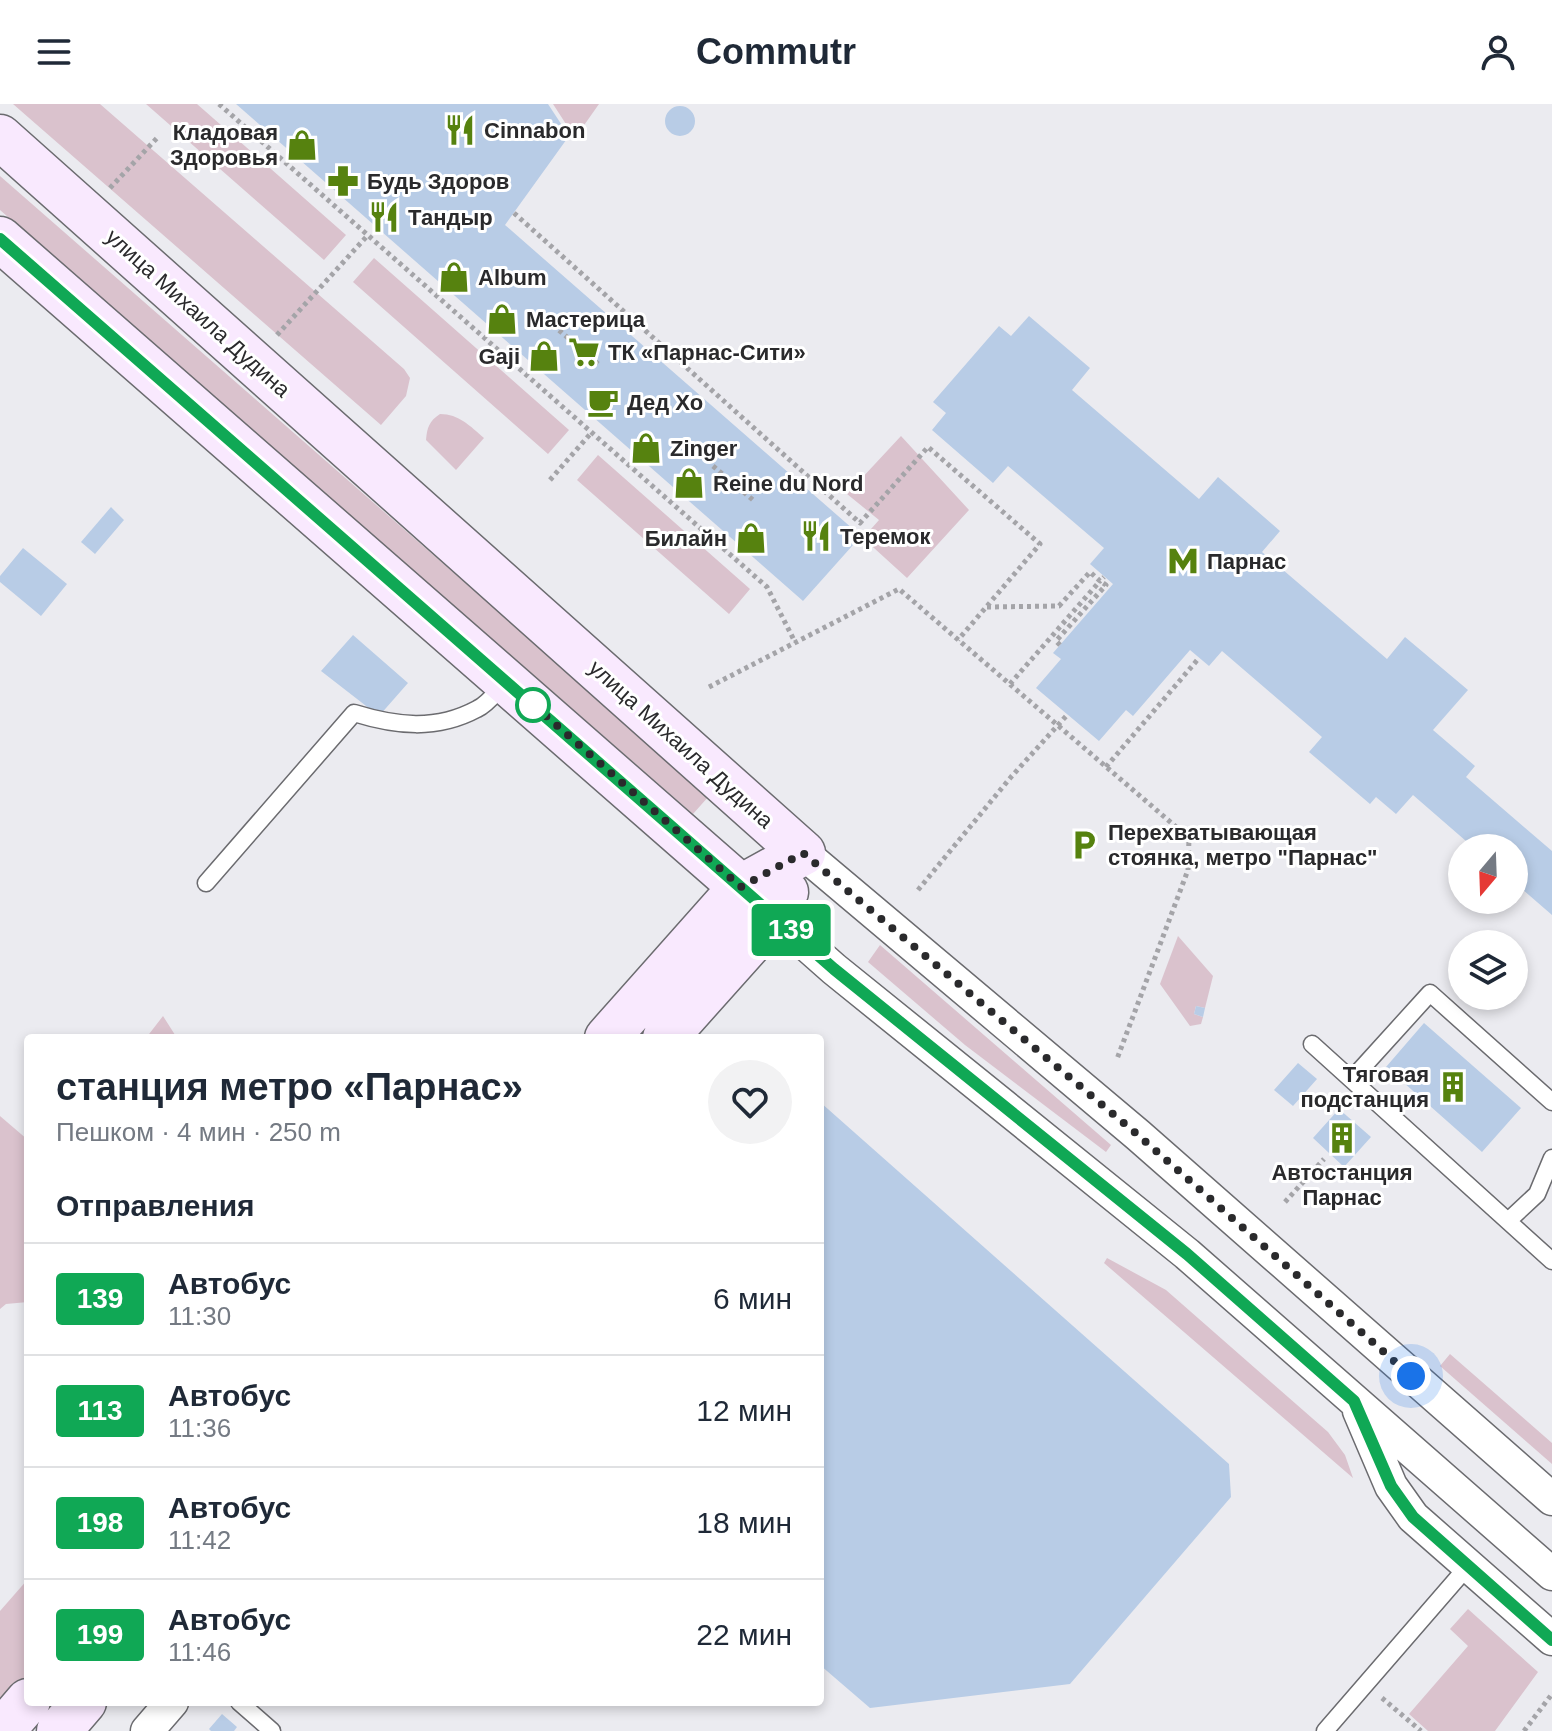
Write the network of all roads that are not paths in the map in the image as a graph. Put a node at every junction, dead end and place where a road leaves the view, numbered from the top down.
1 (0, 137) edge
2 (0, 239) edge
3 (506, 682) junction
4 (803, 853) junction
5 (206, 883) dead end
6 (741, 887) junction
7 (774, 916) junction
8 (611, 1034) edge
9 (669, 1034) edge
10 (1312, 1044) dead end
11 (1352, 1079) junction
12 (1552, 1102) edge
13 (1552, 1158) edge
14 (1508, 1221) junction
15 (1552, 1261) edge
16 (1354, 1401) junction
17 (1552, 1499) edge
18 (1468, 1566) junction
19 (1552, 1574) edge
20 (1552, 1639) edge
21 (24, 1706) edge
22 (81, 1706) edge
23 (169, 1706) edge
24 (244, 1706) edge
25 (2, 1731) edge
26 (59, 1731) edge
27 (147, 1731) edge
28 (272, 1731) edge
29 (1325, 1731) edge

1 - 4 street, улица Михаила Дудина
2 - 3 street
3 - 5 lane
3 - 6 street
4 - 6 street
4 - 7 street
4 - 17 street, улица Михаила Дудина
6 - 7 street
6 - 8 street
7 - 9 street
7 - 16 street
10 - 11 lane
11 - 12 lane
11 - 14 lane
13 - 14 lane
14 - 15 lane
16 - 18 street
16 - 19 street
18 - 20 street
18 - 29 lane
21 - 25 street
22 - 26 street
23 - 27 street
24 - 28 lane

